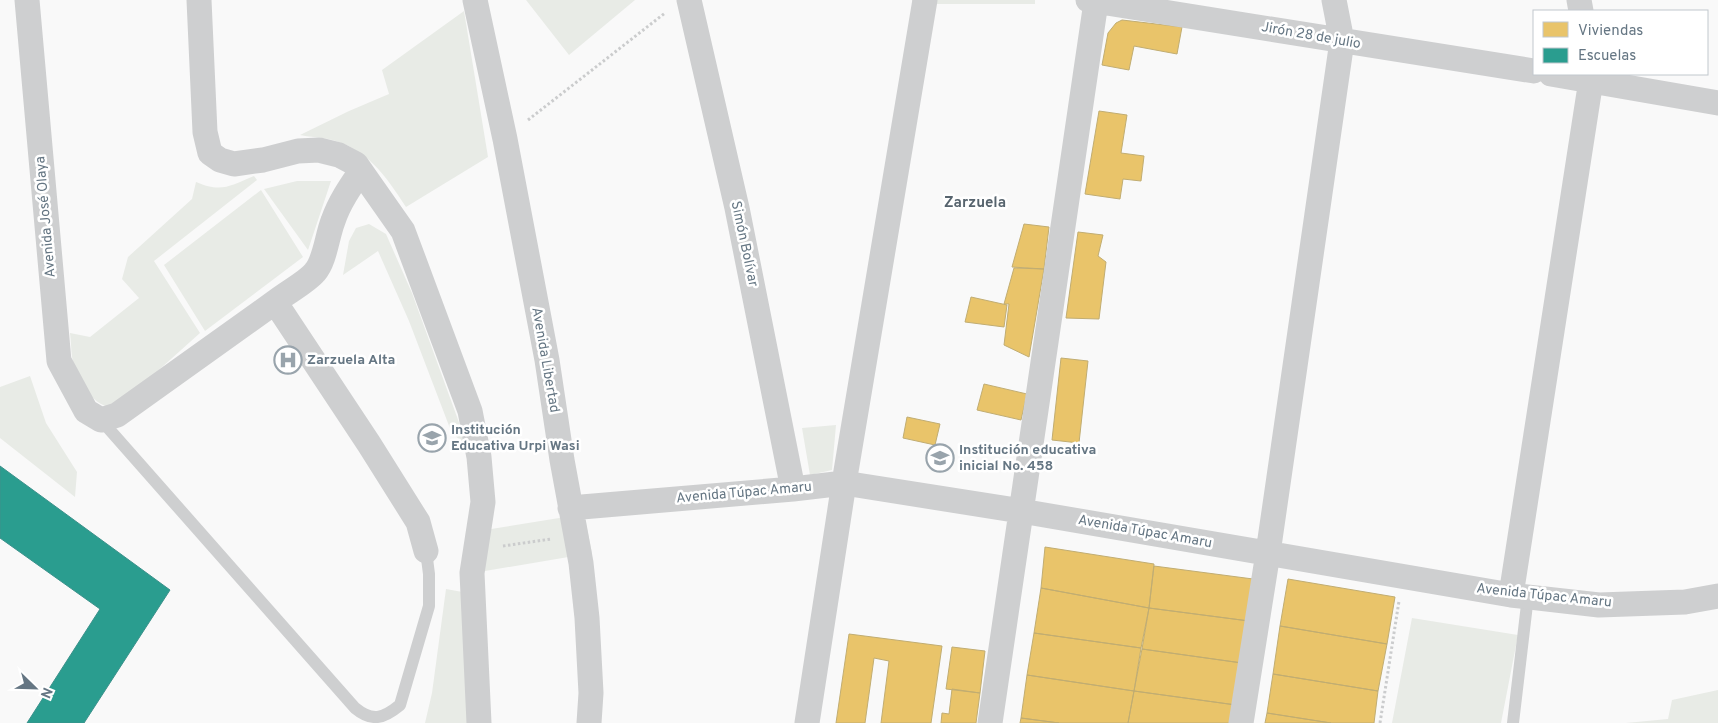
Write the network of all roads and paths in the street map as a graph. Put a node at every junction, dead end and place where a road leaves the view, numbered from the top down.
1 (28, 0) edge
2 (199, 0) edge
3 (475, 0) edge
4 (689, 0) edge
5 (925, 0) edge
6 (1334, 0) edge
7 (1092, 1) edge
8 (1167, 6) edge
9 (666, 12) dead end
10 (1342, 41) junction
11 (1533, 71) edge
12 (1564, 75) edge
13 (1590, 77) edge
14 (1718, 103) edge
15 (505, 139) junction
16 (361, 170) junction
17 (275, 302) junction
18 (100, 420) junction
19 (844, 483) junction
20 (793, 490) junction
21 (570, 508) junction
22 (1020, 510) junction
23 (576, 535) junction
24 (426, 551) joint
25 (475, 551) junction
26 (1268, 553) junction
27 (1520, 596) junction
28 (1718, 596) edge
29 (1398, 608) dead end
30 (479, 723) edge
31 (589, 723) edge
32 (807, 723) edge
33 (990, 723) edge
34 (1241, 723) edge
35 (1380, 723) edge
36 (1513, 723) edge

1 - 18 street, Avenida José Olaya
2 - 16 street
3 - 15 street, Avenida Libertad
4 - 20 street, Simón Bolívar
5 - 19 street
6 - 10 street
7 - 8 street, Jirón 28 de julio
7 - 22 street
8 - 10 street, Jirón 28 de julio
9 - 15 path
10 - 11 street, Jirón 28 de julio
10 - 26 street
12 - 13 street
13 - 14 street
13 - 27 street
15 - 21 street, Avenida Libertad
16 - 17 street
16 - 25 street
17 - 18 street
17 - 24 street
18 - 24 lane
19 - 20 street, Avenida Túpac Amaru
19 - 22 street, Avenida Túpac Amaru
19 - 32 street
20 - 21 street, Avenida Túpac Amaru
21 - 23 street, Avenida Libertad
22 - 26 street, Avenida Túpac Amaru
22 - 33 street
23 - 25 path
23 - 31 street, Avenida Libertad
25 - 30 street
26 - 27 street, Avenida Túpac Amaru
26 - 34 street
27 - 28 street, Avenida Túpac Amaru
27 - 36 lane
29 - 35 path

